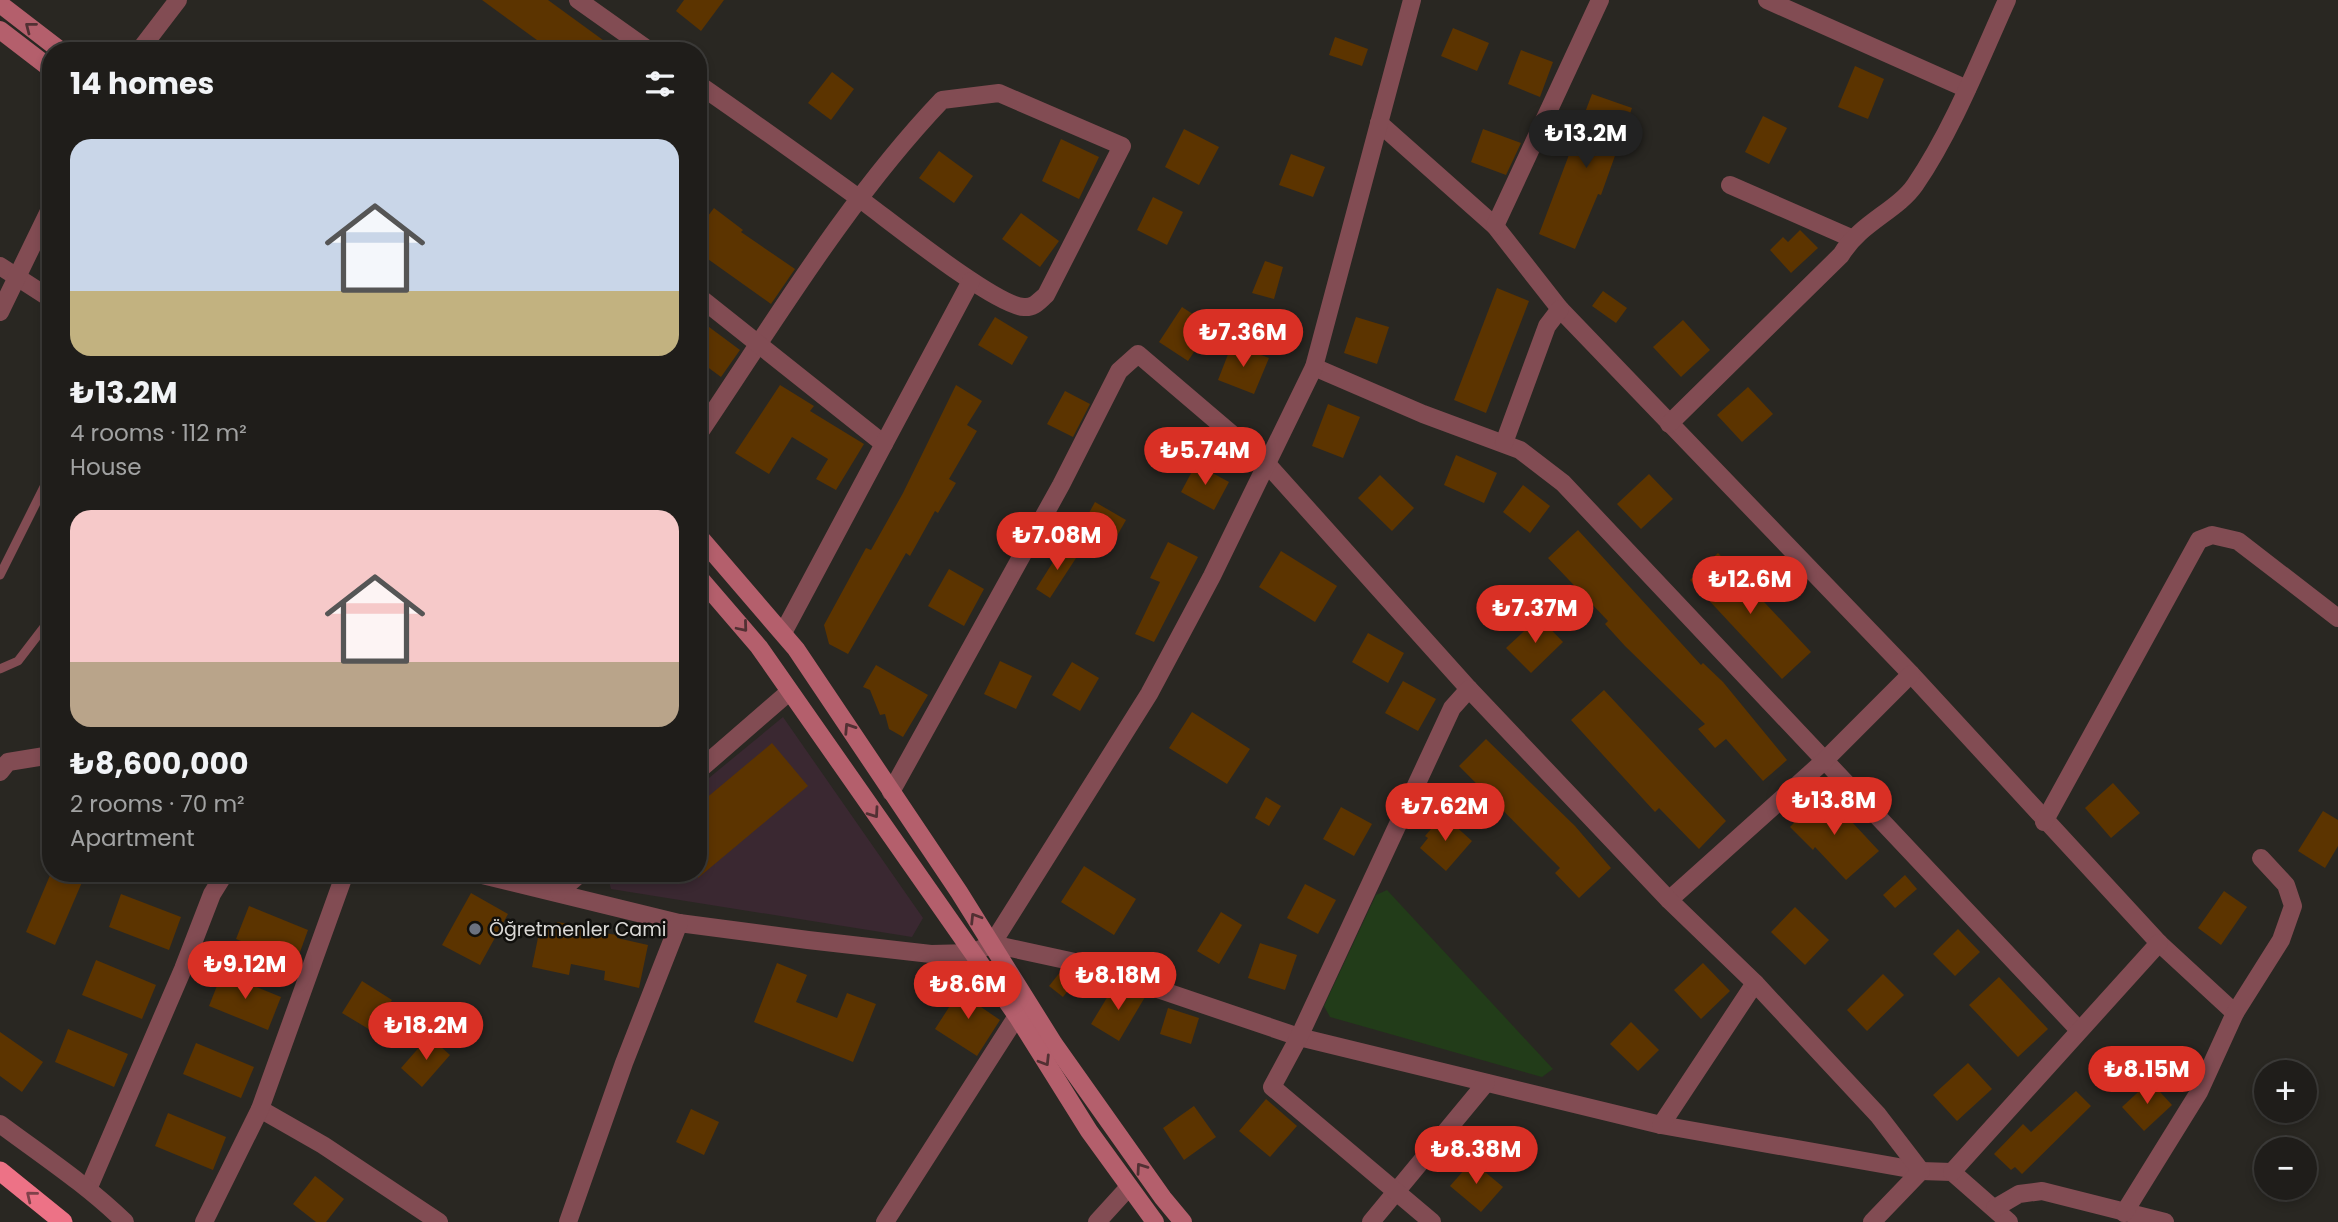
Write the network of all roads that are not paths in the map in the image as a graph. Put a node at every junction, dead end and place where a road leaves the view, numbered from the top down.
1 (178, 0) edge
2 (578, 0) edge
3 (1412, 0) edge
4 (1600, 0) edge
5 (1767, 0) edge
6 (2007, 0) edge
7 (0, 4) edge
8 (0, 30) edge
9 (49, 42) edge
10 (146, 42) edge
11 (637, 42) edge
12 (42, 62) edge
13 (1967, 89) junction
14 (707, 90) edge
15 (1379, 123) junction
16 (1730, 185) dead end
17 (859, 198) junction
18 (42, 225) edge
19 (1495, 226) junction
20 (1851, 238) junction
21 (0, 266) edge
22 (17, 276) junction
23 (971, 281) junction
24 (42, 293) edge
25 (707, 303) edge
26 (1560, 309) junction
27 (0, 312) edge
28 (760, 344) junction
29 (1314, 367) junction
30 (707, 422) edge
31 (1669, 424) junction
32 (1504, 443) junction
33 (884, 444) junction
34 (1268, 465) junction
35 (42, 492) edge
36 (707, 545) edge
37 (0, 575) edge
38 (707, 586) edge
39 (2338, 618) edge
40 (42, 630) edge
41 (784, 631) junction
42 (0, 669) edge
43 (1911, 674) junction
44 (1469, 689) junction
45 (789, 692) junction
46 (42, 757) edge
47 (1824, 761) junction
48 (707, 763) edge
49 (3, 764) edge
50 (891, 792) junction
51 (2044, 821) junction
52 (2261, 858) dead end
53 (219, 882) edge
54 (342, 882) edge
55 (514, 882) edge
56 (571, 882) edge
57 (559, 892) junction
58 (1669, 900) junction
59 (679, 923) junction
60 (2159, 943) junction
61 (992, 944) junction
62 (972, 953) junction
63 (1755, 983) junction
64 (2235, 1013) junction
65 (1017, 1016) junction
66 (2079, 1030) junction
67 (1299, 1037) junction
68 (1486, 1083) junction
69 (260, 1109) junction
70 (0, 1124) edge
71 (1661, 1125) junction
72 (0, 1171) edge
73 (1921, 1171) junction
74 (1951, 1172) junction
75 (89, 1187) junction
76 (1128, 1188) junction
77 (1395, 1192) junction
78 (1995, 1208) junction
79 (2124, 1213) junction
80 (62, 1222) edge
81 (125, 1222) edge
82 (204, 1222) edge
83 (439, 1222) edge
84 (568, 1222) edge
85 (885, 1222) edge
86 (1097, 1222) edge
87 (1155, 1222) edge
88 (1183, 1222) edge
89 (1371, 1222) edge
90 (1432, 1222) edge
91 (1871, 1222) edge
92 (2009, 1222) edge
93 (2165, 1222) edge

1 - 10 street
2 - 11 street
3 - 15 street
4 - 19 street
5 - 13 street
6 - 13 street
9 -> 7 main road
8 - 12 main road
13 - 20 street
14 - 17 street
15 - 19 street
15 - 29 street
16 - 20 street
17 - 23 street
17 - 23 street
17 - 28 street
18 - 22 street
19 - 26 street
20 - 31 street
21 - 22 street
22 - 24 street
22 - 27 street
23 - 33 street
25 - 28 street
26 - 31 street
26 - 32 street
28 - 30 street
28 - 33 street
29 - 32 street
29 - 34 street
31 - 43 street
32 - 47 street
33 - 41 street
34 - 44 street
34 - 50 street
34 - 61 street
35 - 37 lane
36 - 41 main road
38 -> 45 main road
39 - 51 street
40 - 42 lane
50 -> 41 main road
43 - 47 street
43 - 51 street
44 - 58 street
44 - 67 street
45 - 48 street
45 -> 62 main road
46 - 49 street
47 - 58 street
47 - 66 street
61 -> 50 main road
51 - 60 street
52 - 64 street
53 - 75 street
54 - 69 street
55 - 57 street
56 - 57 street
57 - 59 street
58 - 63 street
59 - 62 street
59 - 84 street
60 - 64 street
60 - 66 street
61 - 62 street
61 - 67 street
88 -> 61 main road
62 - 65 main road
63 - 71 street
63 - 73 street
64 - 79 street
65 -> 76 main road
65 - 85 street
66 - 74 street
67 - 68 street
67 - 77 street
68 - 71 street
68 - 77 street
69 - 82 street
69 - 83 street
70 - 75 street
71 - 73 street
80 -> 72 highway
73 - 74 street
73 - 91 street
74 - 78 street
75 - 81 street
76 - 86 street
76 - 87 main road
77 - 89 street
77 - 90 street
78 - 79 street
78 - 92 street
79 - 93 street

